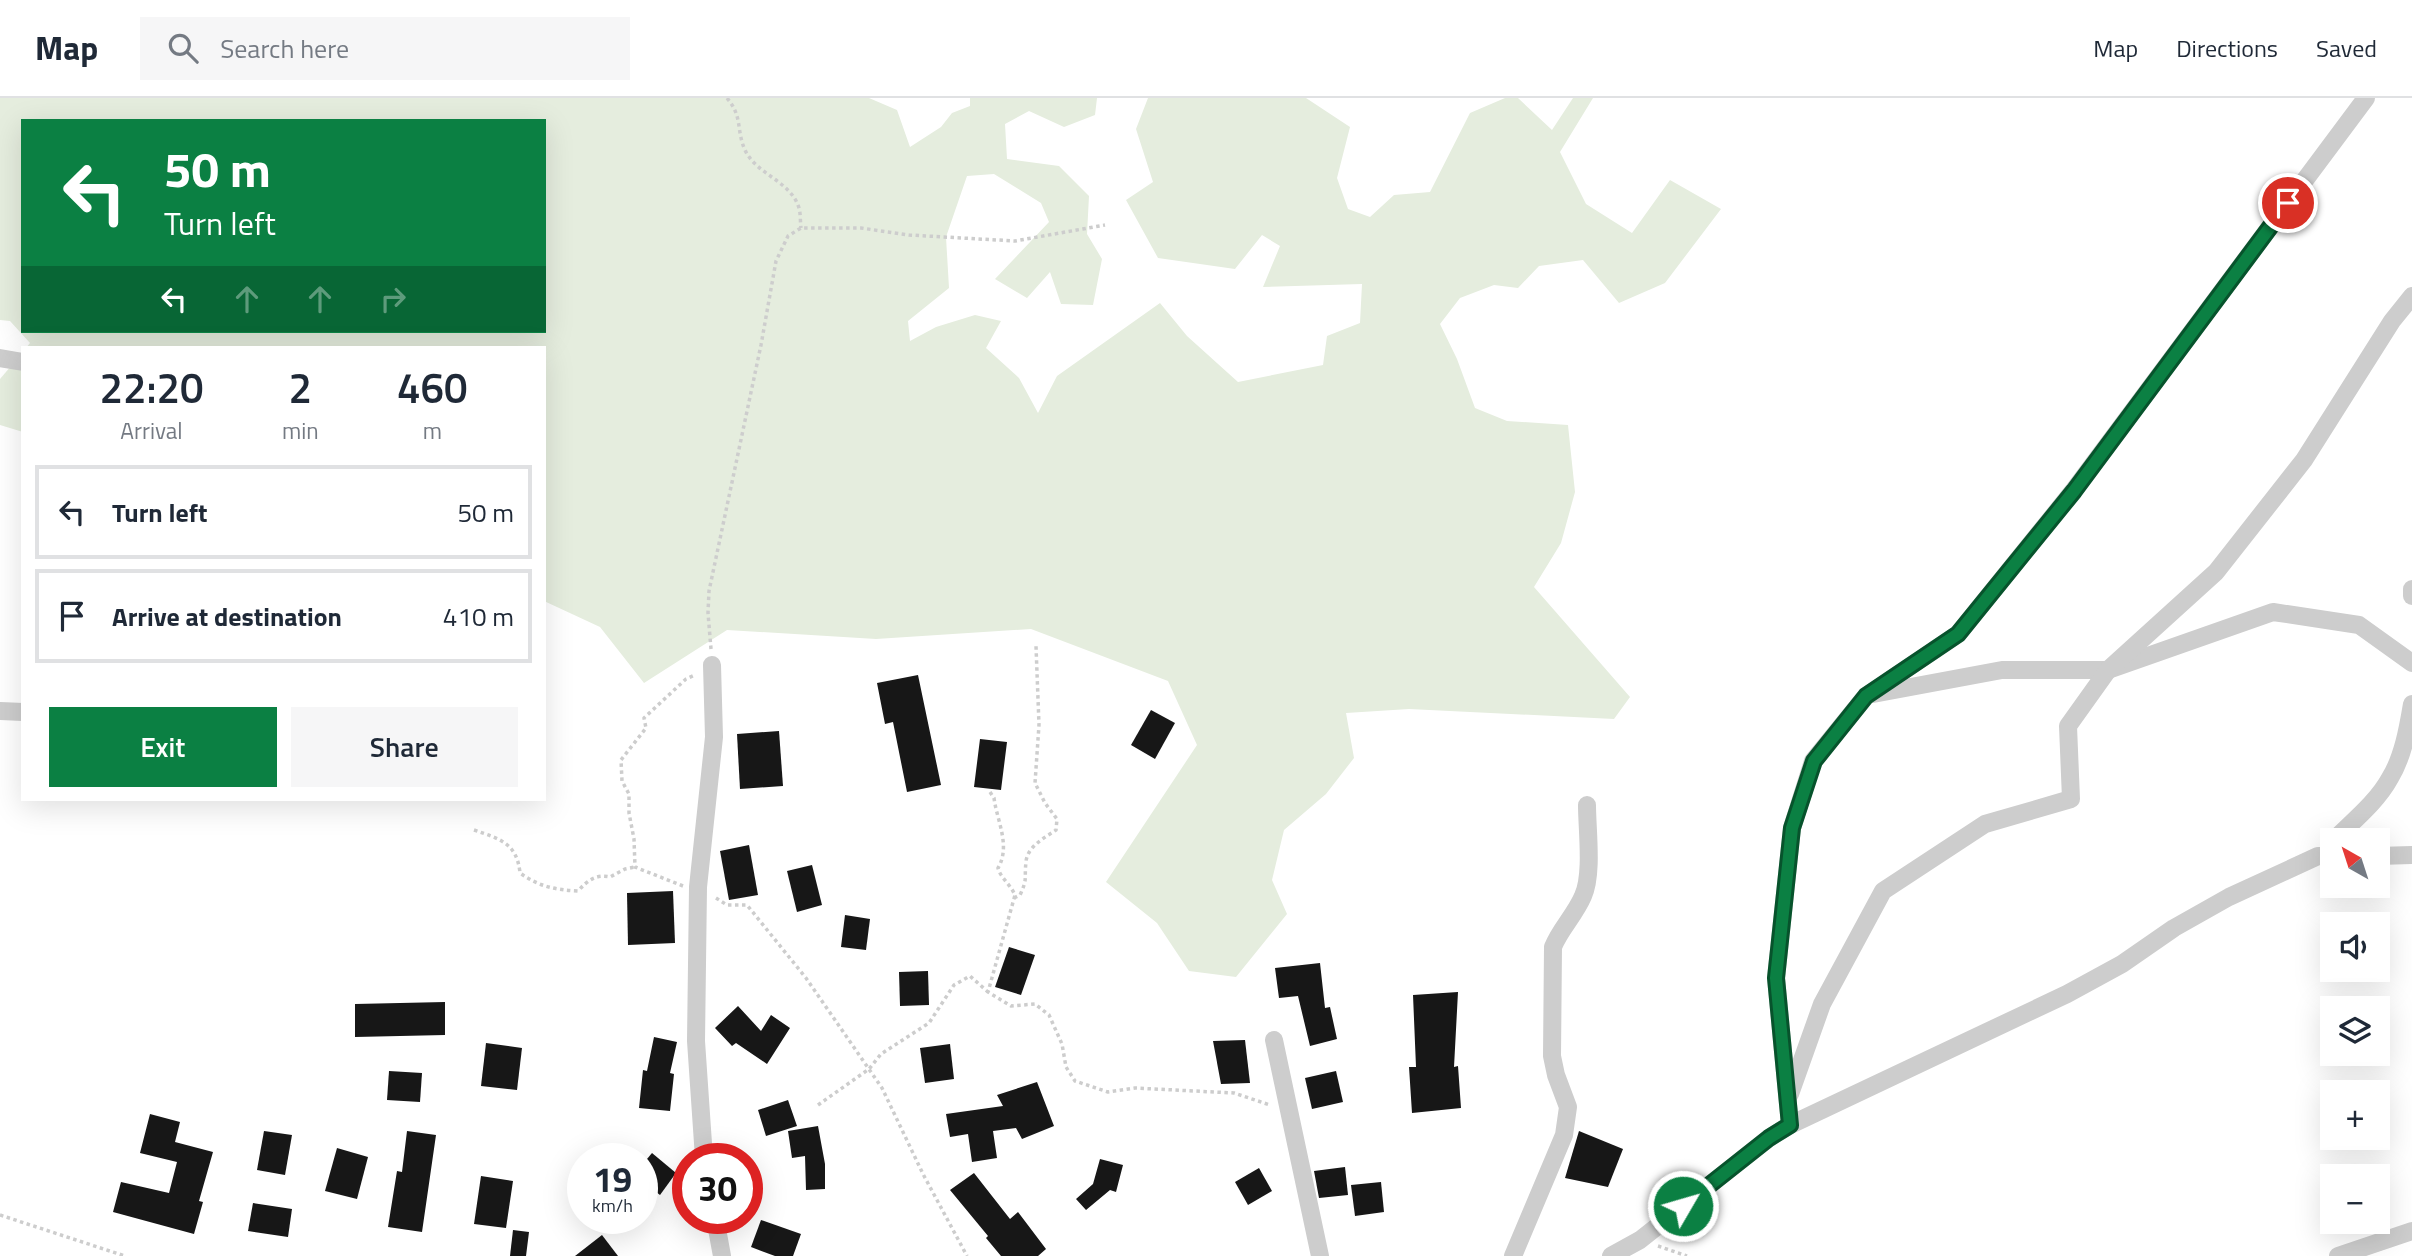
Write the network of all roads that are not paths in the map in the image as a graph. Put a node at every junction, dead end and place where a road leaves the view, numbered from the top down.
1 (2366, 98) edge
2 (2412, 296) edge
3 (0, 358) edge
4 (21, 362) edge
5 (2412, 589) edge
6 (2412, 596) edge
7 (2412, 663) edge
8 (712, 665) road end
9 (2108, 670) junction
10 (1866, 696) junction
11 (2412, 704) edge
12 (0, 711) edge
13 (21, 712) edge
14 (1587, 805) dead end
15 (2346, 828) edge
16 (2412, 855) edge
17 (2390, 856) edge
18 (2320, 858) edge
19 (1275, 1040) dead end
20 (1787, 1100) junction
21 (1790, 1125) junction
22 (703, 1143) edge
23 (2412, 1231) edge
24 (718, 1234) edge
25 (722, 1256) edge
26 (1320, 1256) edge
27 (1513, 1256) edge
28 (1611, 1256) edge
29 (2338, 1256) edge

1 - 10 street
2 - 9 street
3 - 4 street
5 - 6 street
7 - 9 street
8 - 22 street
9 - 10 street
9 - 20 street
10 - 20 street
11 - 15 street
12 - 13 street
14 - 27 street
16 - 17 street
18 - 21 street
19 - 26 street
20 - 21 street
21 - 28 street
23 - 29 street
24 - 25 street

